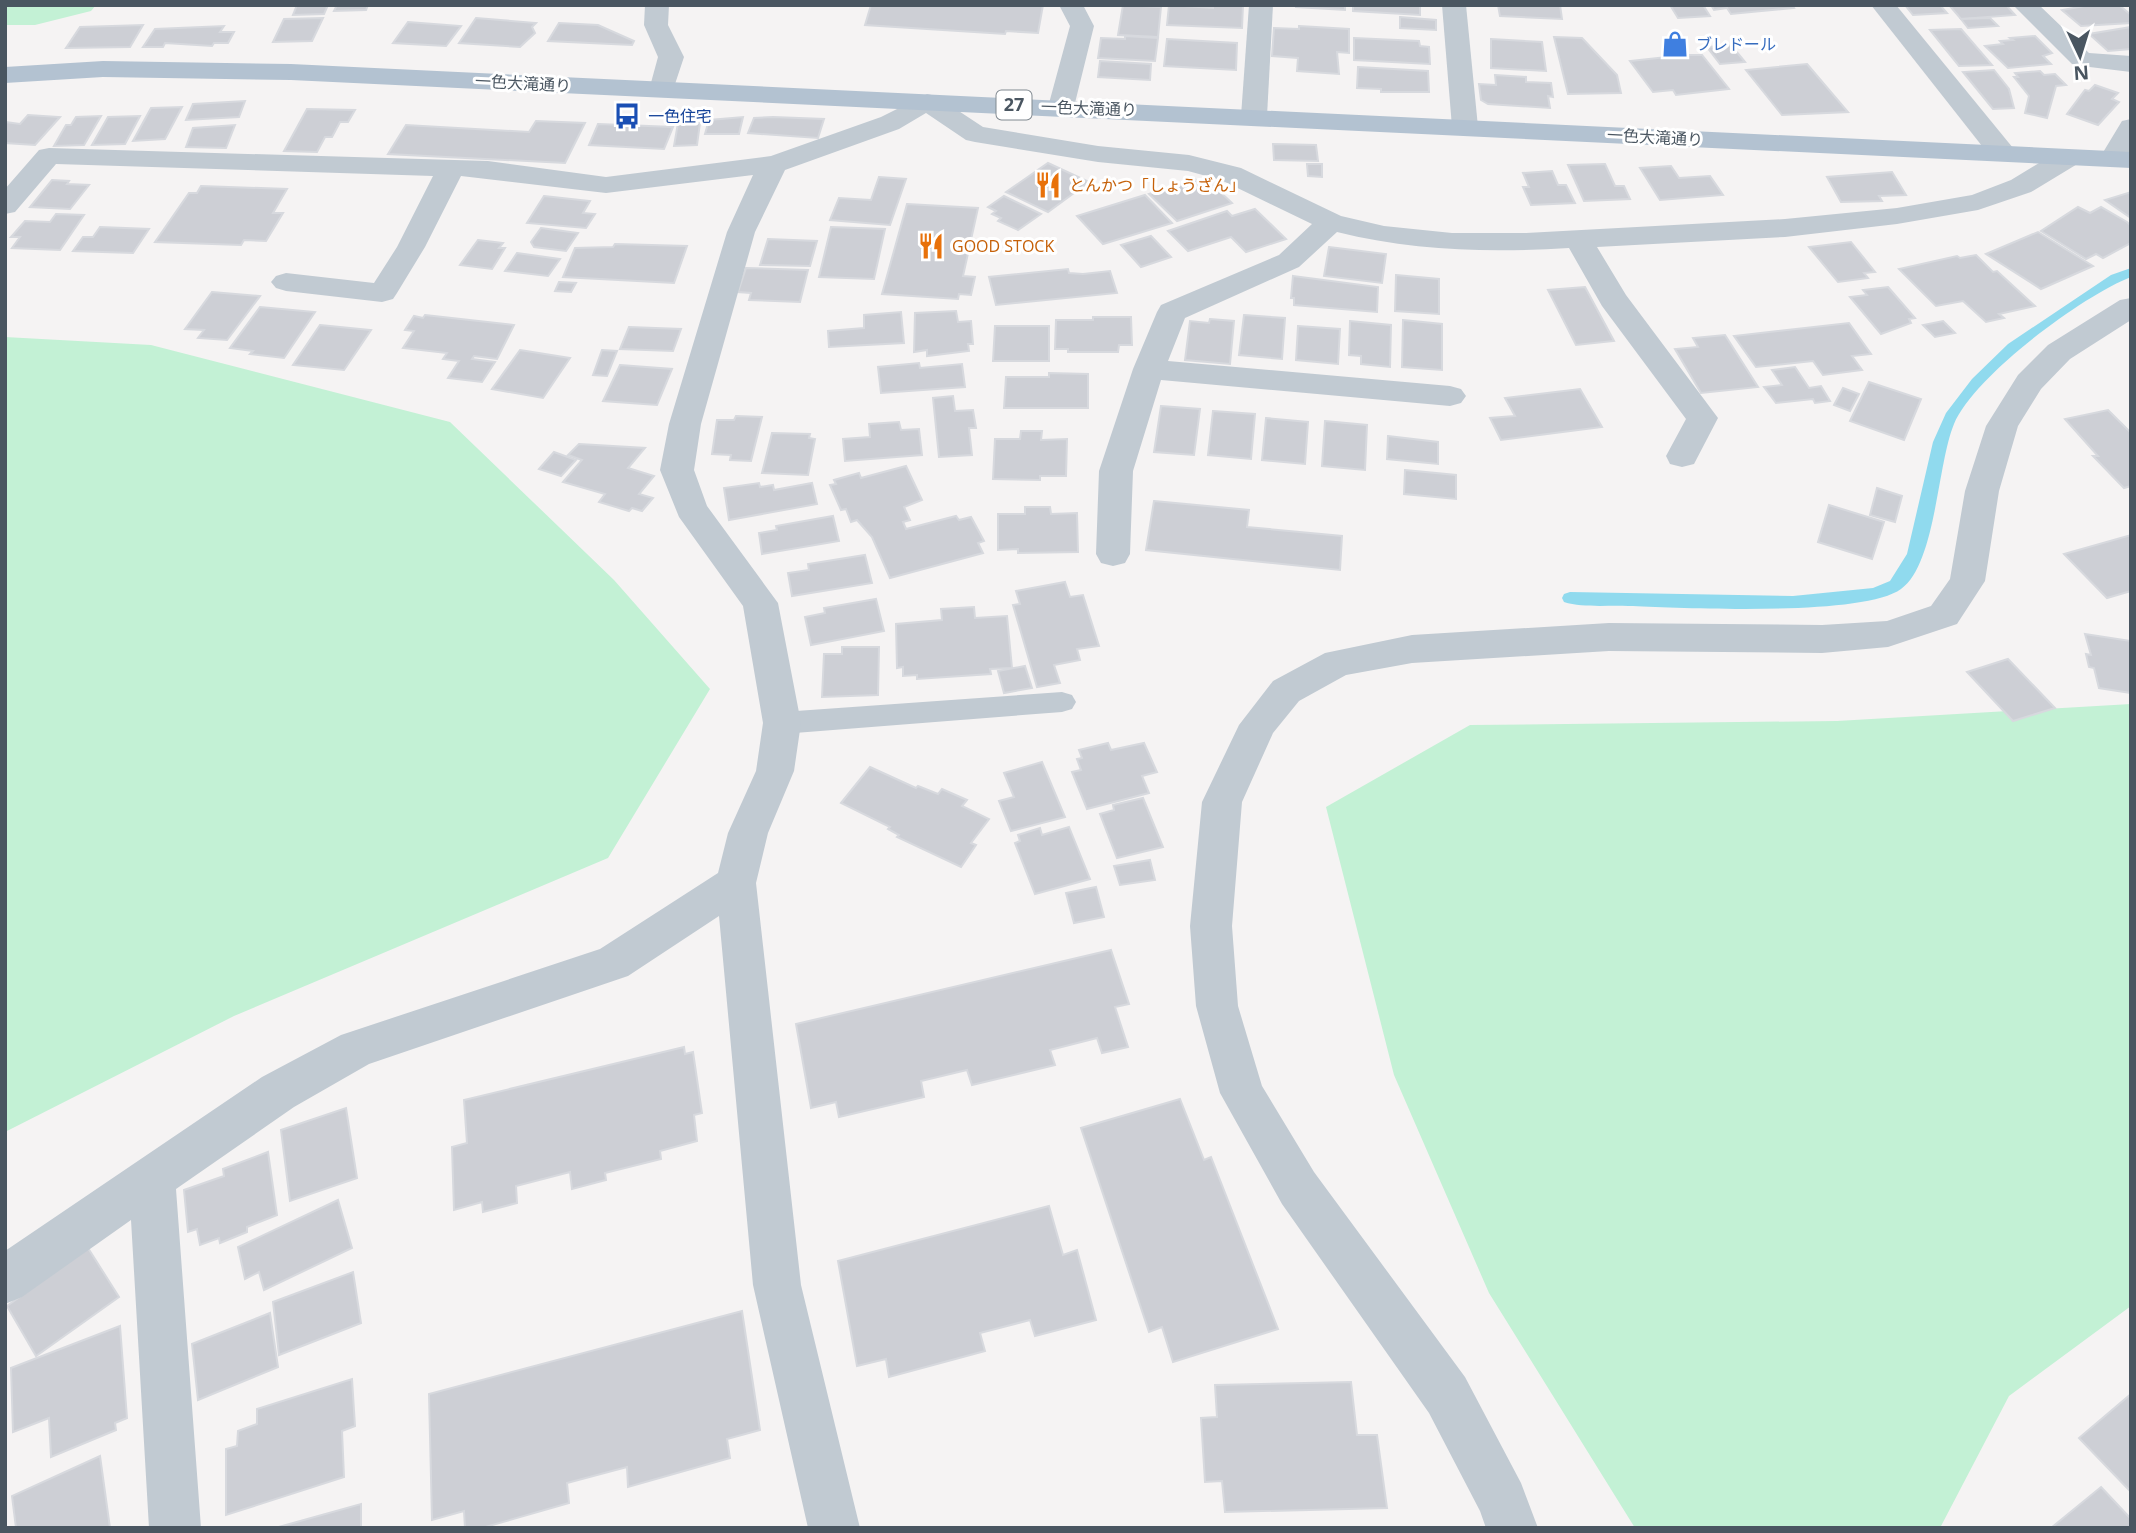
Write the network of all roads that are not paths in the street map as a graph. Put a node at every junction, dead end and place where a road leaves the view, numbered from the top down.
1 (657, 5) edge
2 (1071, 5) edge
3 (1261, 5) edge
4 (1454, 5) edge
5 (1883, 5) edge
6 (2025, 5) edge
7 (2131, 64) edge
8 (5, 75) edge
9 (662, 90) junction
10 (927, 102) junction
11 (1061, 107) junction
12 (1254, 116) junction
13 (1465, 127) junction
14 (2131, 127) edge
15 (2003, 154) junction
16 (2068, 157) junction
17 (2122, 160) edge
18 (775, 164) junction
19 (451, 168) junction
20 (5, 206) edge
21 (1331, 222) junction
22 (1578, 239) junction
23 (286, 282) dead end
24 (2131, 307) edge
25 (1149, 369) junction
26 (1450, 396) dead end
27 (1682, 456) dead end
28 (1113, 554) dead end
29 (1062, 702) dead end
30 (782, 723) junction
31 (736, 883) junction
32 (152, 1175) junction
33 (5, 1280) edge
34 (175, 1528) edge
35 (834, 1528) edge
36 (1512, 1528) edge

1 - 9 street
2 - 11 street
3 - 12 street
4 - 13 street
5 - 15 street
6 - 7 street
8 - 9 main road, 一色大滝通り / 27
9 - 10 main road, 一色大滝通り / 27
10 - 11 main road, 一色大滝通り / 27
10 - 18 street
10 - 21 street
11 - 12 main road, 一色大滝通り / 27
12 - 13 main road, 一色大滝通り / 27
13 - 15 main road, 一色大滝通り / 27
14 - 17 street
15 - 16 main road, 一色大滝通り / 27
16 - 17 main road, 一色大滝通り / 27
16 - 22 street
18 - 19 street
18 - 30 street
19 - 20 street
19 - 23 street
21 - 22 street
21 - 25 street
22 - 27 street
24 - 36 street
25 - 26 street
25 - 28 street
29 - 30 lane
30 - 31 street
31 - 32 street
31 - 35 street
32 - 33 street
32 - 34 street

